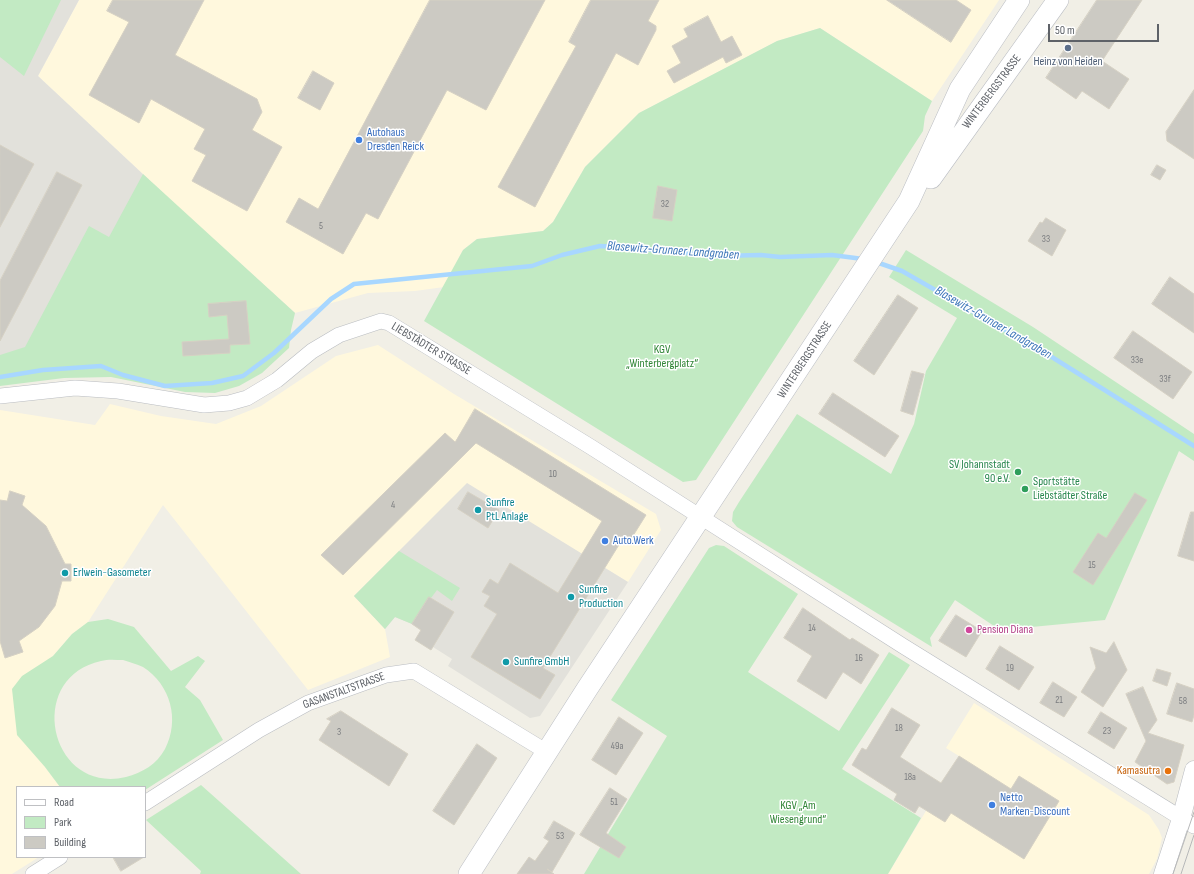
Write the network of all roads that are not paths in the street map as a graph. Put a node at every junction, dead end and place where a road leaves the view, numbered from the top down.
1 (1019, 0) edge
2 (1058, 0) edge
3 (909, 201) junction
4 (0, 396) edge
5 (700, 518) junction
6 (547, 752) junction
7 (1194, 770) edge
8 (146, 802) edge
9 (1188, 822) edge
10 (58, 858) edge
11 (33, 874) edge
12 (469, 874) edge
13 (1163, 874) edge

1 - 3 main road, WINTERBERGSTRASSE
2 - 3 main road, WINTERBERGSTRASSE
3 - 5 main road, WINTERBERGSTRASSE
4 - 5 street, LIEBSTÄDTER STRASSE
5 - 6 main road, WINTERBERGSTRASSE
5 - 9 street, LIEBSTÄDTER STRASSE
6 - 8 street, GASANSTALTSTRASSE
6 - 12 main road, WINTERBERGSTRASSE
7 - 9 street
9 - 13 street
10 - 11 street

